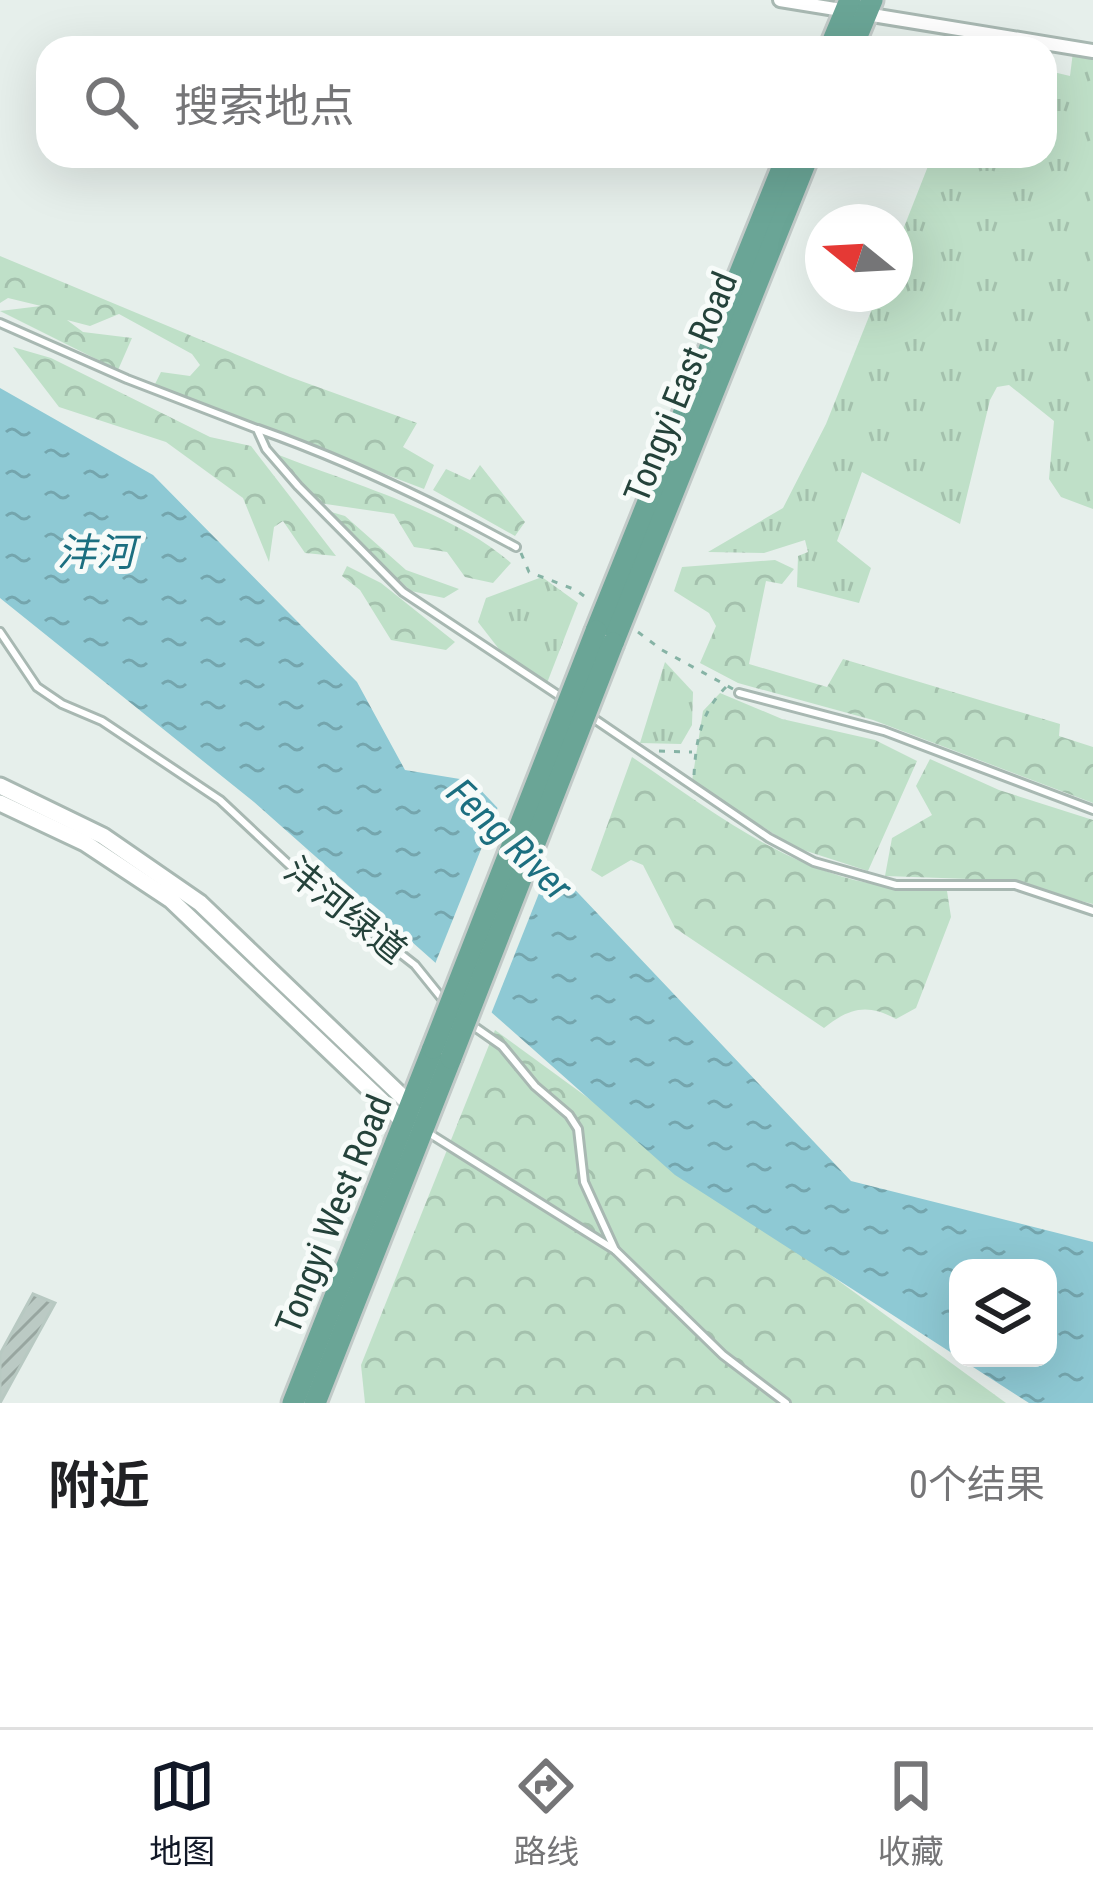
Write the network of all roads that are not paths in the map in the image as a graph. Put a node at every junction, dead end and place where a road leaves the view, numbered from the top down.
1 (780, 0) edge
2 (858, 6) edge
3 (838, 36) edge
4 (854, 36) edge
5 (1015, 36) edge
6 (1057, 44) edge
7 (1093, 51) edge
8 (782, 168) edge
9 (803, 168) edge
10 (0, 323) edge
11 (257, 429) junction
12 (516, 547) road end
13 (609, 626) junction
14 (0, 632) edge
15 (740, 693) road end
16 (0, 786) edge
17 (0, 803) edge
18 (1093, 811) edge
19 (1093, 911) edge
20 (417, 1123) junction
21 (615, 1250) junction
22 (312, 1397) edge
23 (786, 1403) edge

1 - 2 street
2 - 3 main road
2 - 4 main road
2 - 5 street
6 - 7 street
8 - 13 main road, Tongyi East Road
9 - 13 main road, Tongyi East Road
10 - 11 lane
11 - 12 lane
11 - 19 lane
13 - 20 main road, Tongyi West Road, bridge
14 - 21 lane, 沣河绿道
15 - 18 lane
16 - 20 street
17 - 20 street
20 - 21 lane
20 - 22 main road, Tongyi West Road
21 - 23 lane

